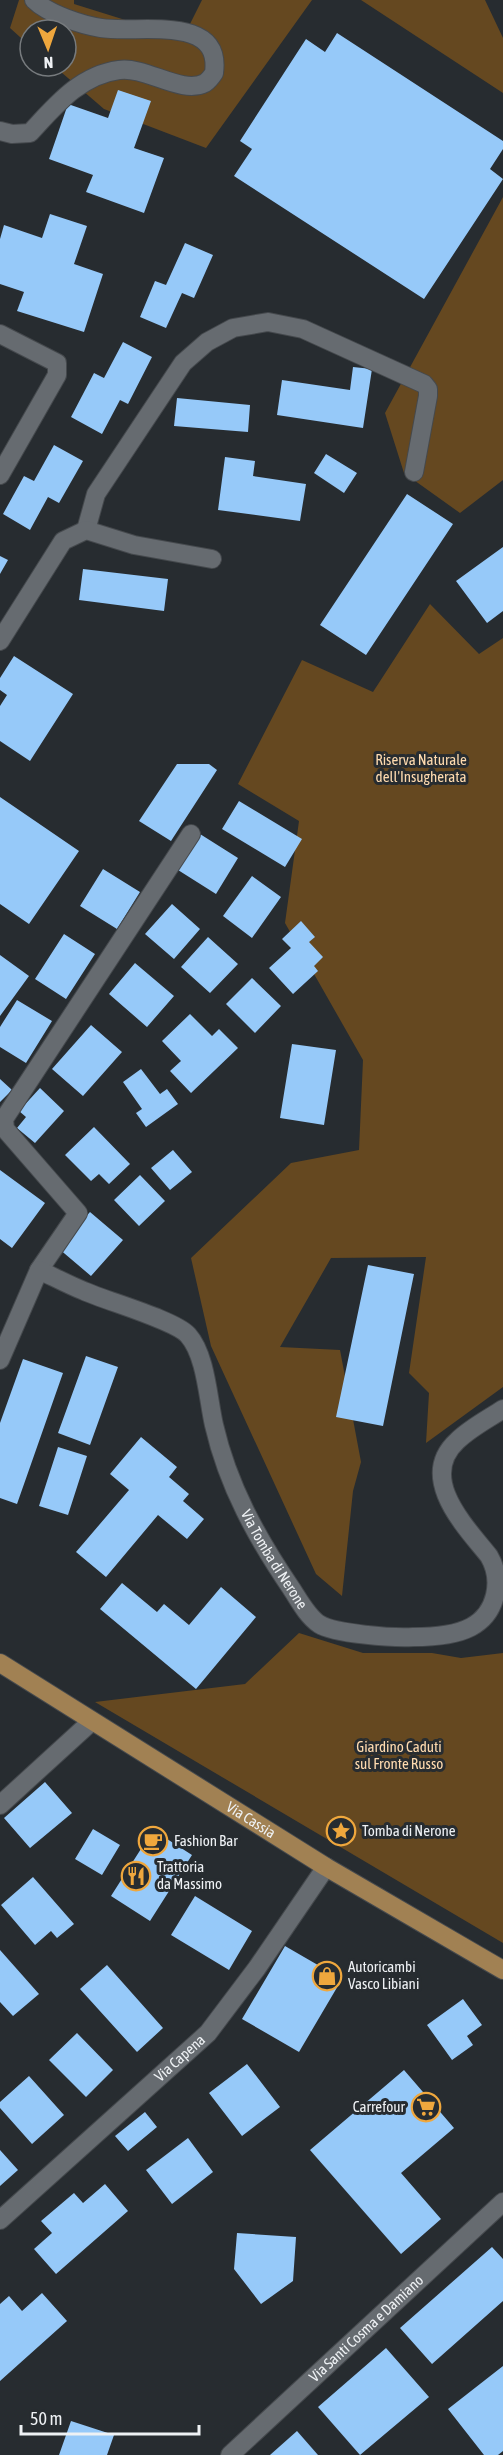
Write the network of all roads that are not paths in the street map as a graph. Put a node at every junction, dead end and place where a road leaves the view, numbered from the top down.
1 (34, 0) edge
2 (0, 131) edge
3 (0, 334) edge
4 (414, 472) dead end
5 (0, 475) edge
6 (86, 530) junction
7 (212, 559) dead end
8 (0, 641) edge
9 (191, 834) dead end
10 (39, 1270) junction
11 (0, 1360) edge
12 (503, 1409) edge
13 (0, 1663) edge
14 (92, 1722) junction
15 (0, 1805) edge
16 (326, 1867) junction
17 (503, 1970) edge
18 (503, 2202) edge
19 (0, 2220) edge
20 (230, 2455) edge

1 - 2 street
3 - 5 street
4 - 6 street
6 - 7 street
6 - 8 street
9 - 10 street
10 - 11 street
10 - 12 street, Via Tomba di Nerone
13 - 14 main road, Via Cassia
14 - 15 street
14 - 16 main road, Via Cassia
16 - 17 main road, Via Cassia
16 - 19 street, Via Capena
18 - 20 street, Via Santi Cosma e Damiano

